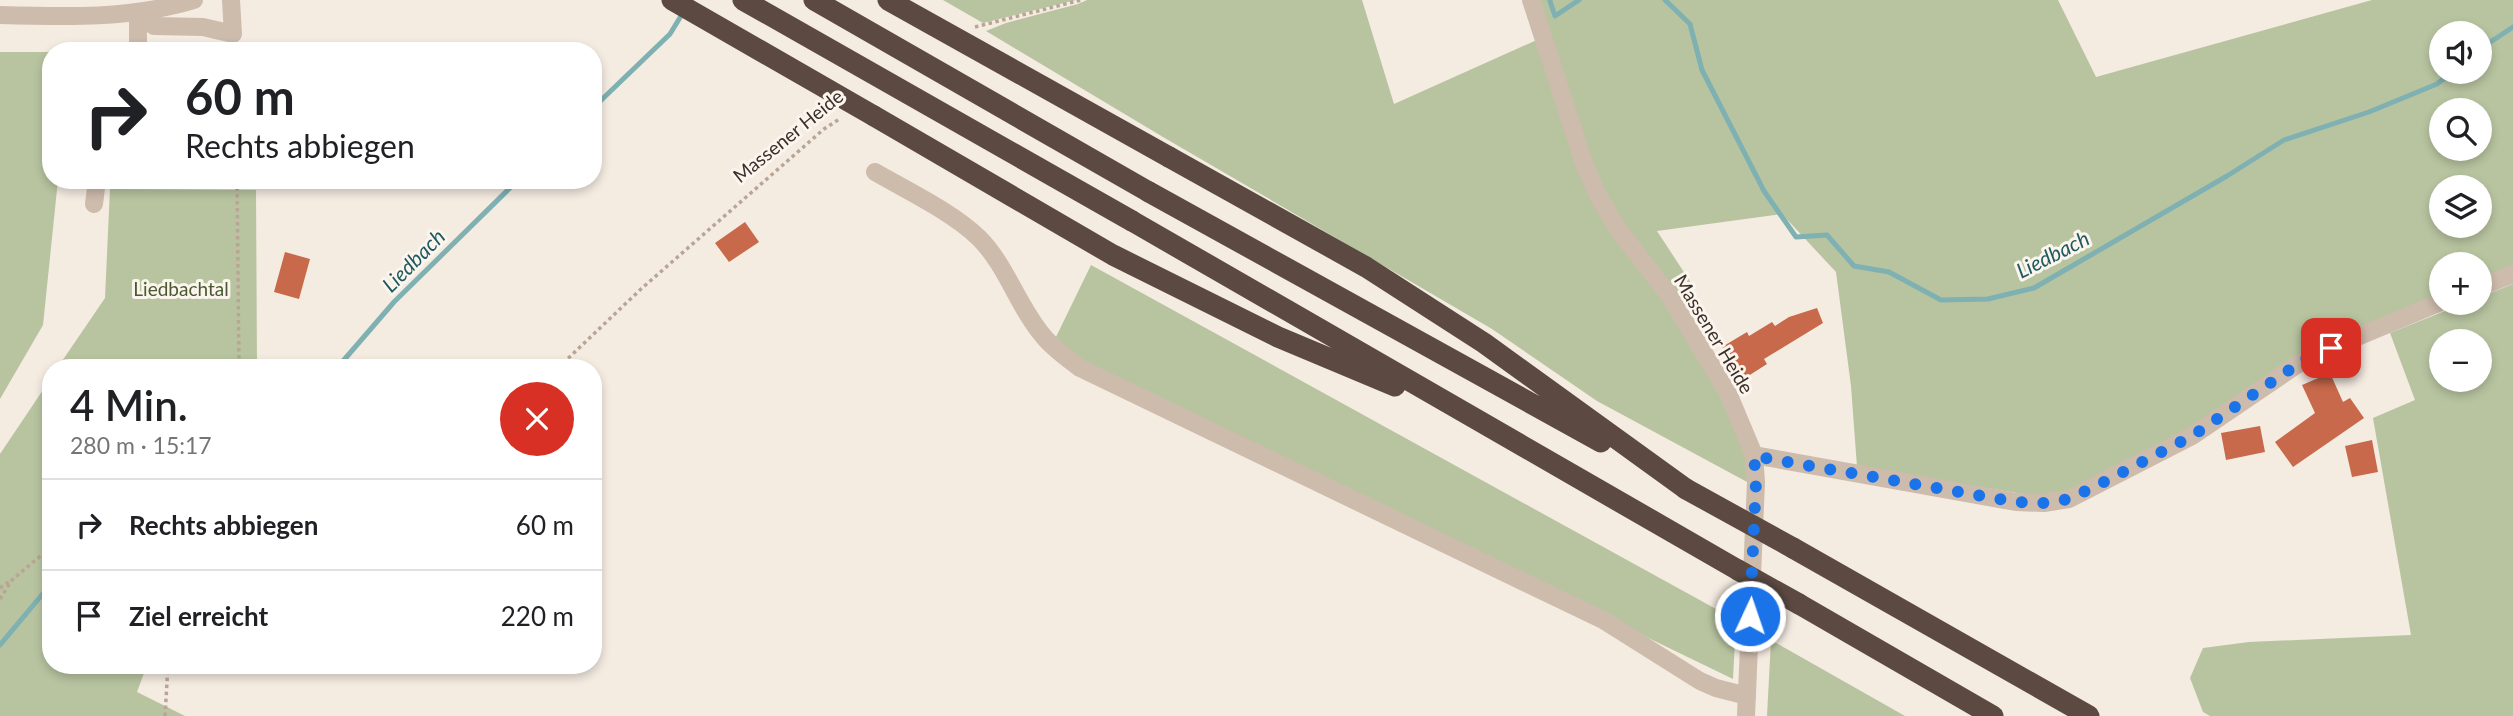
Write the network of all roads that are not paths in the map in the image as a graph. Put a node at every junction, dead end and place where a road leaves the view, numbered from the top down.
1 (194, 0) edge
2 (231, 0) edge
3 (672, 0) edge
4 (743, 0) edge
5 (814, 0) edge
6 (888, 0) edge
7 (1531, 0) edge
8 (138, 12) junction
9 (0, 15) edge
10 (138, 42) edge
11 (875, 172) dead end
12 (96, 189) edge
13 (94, 204) dead end
14 (2513, 274) edge
15 (2492, 282) edge
16 (2429, 307) edge
17 (1478, 420) junction
18 (1754, 456) junction
19 (1686, 489) junction
20 (1747, 696) junction
21 (1746, 716) edge
22 (1993, 716) edge
23 (2089, 716) edge

1 - 8 street
2 - 8 street
3 - 17 highway, bridge
4 - 17 highway, bridge
5 - 19 highway, bridge
6 - 19 highway, bridge
7 - 18 street, Massener Heide
8 - 9 street
8 - 10 street
11 - 20 street
12 - 13 street
14 - 15 street
16 - 18 street
17 - 22 highway, bridge
18 - 20 street, Massener Heide
19 - 23 highway, bridge
20 - 21 street, Massener Heide

